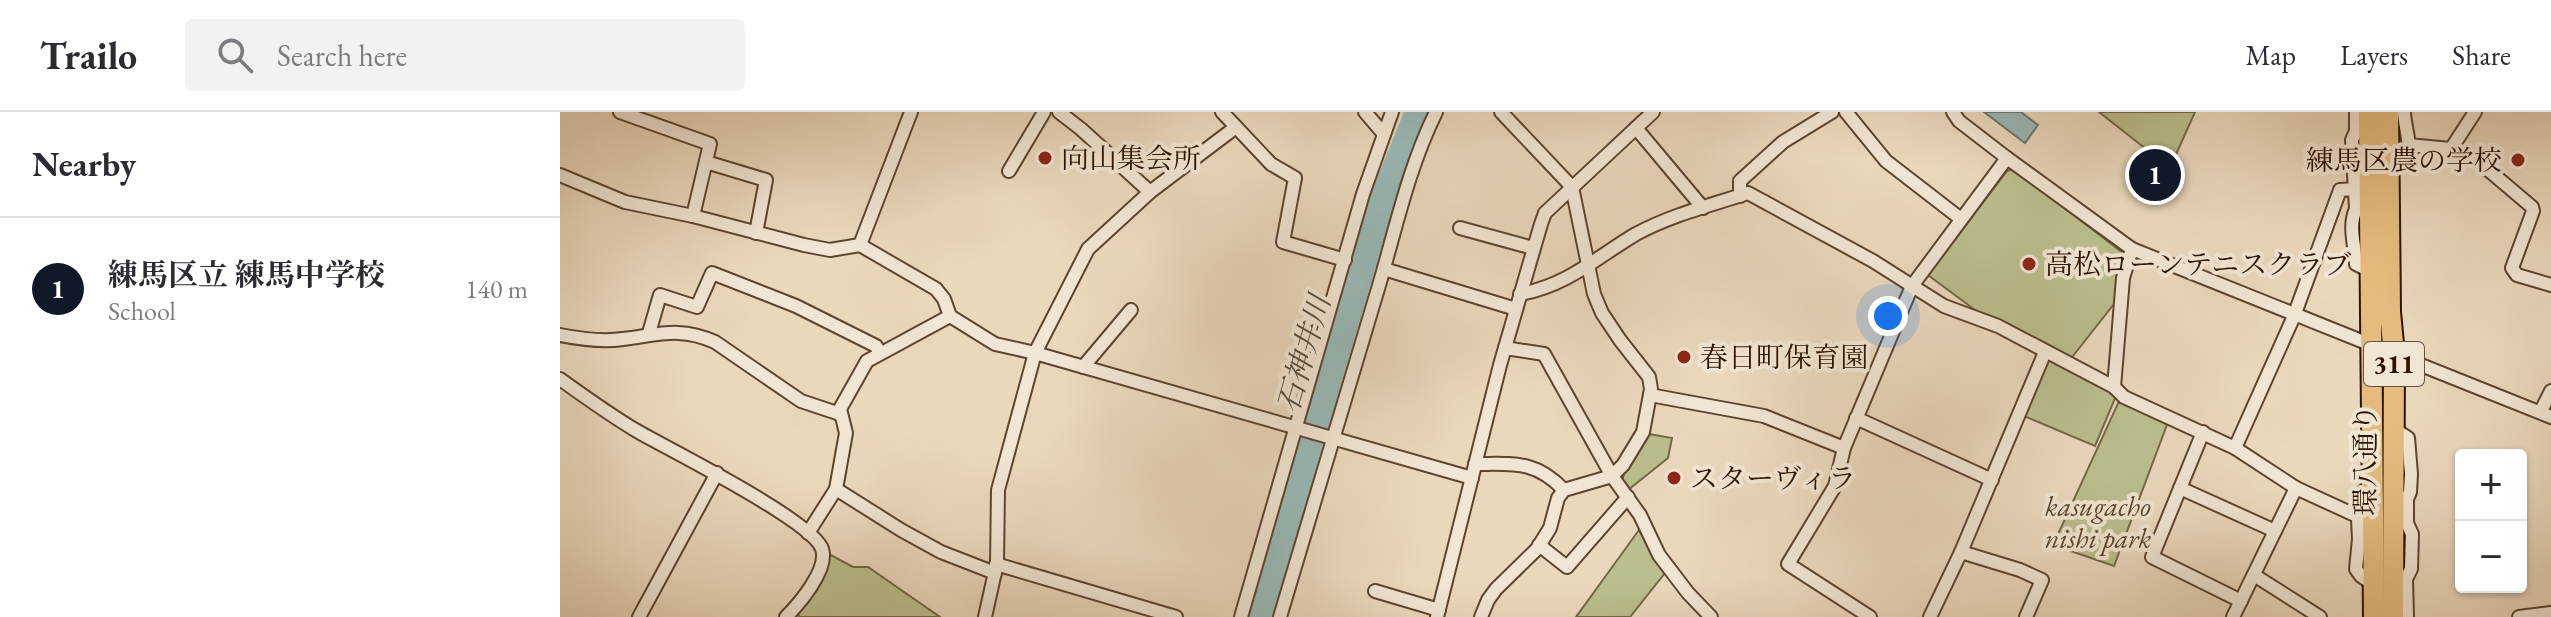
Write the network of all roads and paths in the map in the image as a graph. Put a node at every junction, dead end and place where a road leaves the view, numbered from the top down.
1 (620, 112) edge
2 (911, 112) edge
3 (1044, 112) edge
4 (1059, 112) edge
5 (1222, 112) edge
6 (1365, 112) edge
7 (1392, 112) edge
8 (1436, 112) edge
9 (1501, 112) edge
10 (1653, 112) edge
11 (1832, 112) edge
12 (1846, 112) edge
13 (1953, 112) edge
14 (2356, 112) edge
15 (2369, 112) edge
16 (2388, 112) edge
17 (2404, 112) edge
18 (2475, 112) edge
19 (1236, 127) junction
20 (1636, 128) junction
21 (1383, 133) junction
22 (2408, 145) junction
23 (2451, 149) junction
24 (2007, 158) junction
25 (706, 162) junction
26 (1009, 171) dead end
27 (2389, 171) junction
28 (560, 175) edge
29 (1572, 187) junction
30 (2356, 189) junction
31 (1150, 192) junction
32 (1740, 196) junction
33 (1703, 208) junction
34 (693, 216) junction
35 (1961, 219) junction
36 (1460, 228) dead end
37 (756, 233) junction
38 (860, 245) junction
39 (1533, 248) junction
40 (2132, 249) junction
41 (1345, 260) junction
42 (1589, 265) junction
43 (1384, 269) junction
44 (2370, 271) junction
45 (2551, 285) edge
46 (1912, 286) junction
47 (1520, 294) junction
48 (1516, 309) junction
49 (1131, 310) dead end
50 (950, 316) junction
51 (2294, 316) junction
52 (649, 333) junction
53 (560, 335) edge
54 (2370, 344) junction
55 (1505, 348) junction
56 (2045, 352) junction
57 (880, 353) junction
58 (1035, 353) junction
59 (2394, 354) junction
60 (1083, 367) junction
61 (560, 379) edge
62 (2114, 387) junction
63 (2551, 391) edge
64 (1650, 395) junction
65 (840, 414) junction
66 (2546, 414) edge
67 (1856, 418) junction
68 (1295, 427) junction
69 (2393, 428) junction
70 (2203, 432) junction
71 (1332, 439) junction
72 (1844, 448) junction
73 (2235, 448) junction
74 (1475, 464) junction
75 (717, 473) junction
76 (1612, 476) junction
77 (1472, 478) junction
78 (1992, 480) junction
79 (2372, 483) junction
80 (2180, 488) junction
81 (2296, 488) junction
82 (836, 489) junction
83 (1564, 490) junction
84 (1628, 497) junction
85 (2357, 516) junction
86 (2275, 531) junction
87 (808, 533) junction
88 (1539, 545) junction
89 (1961, 552) junction
90 (996, 569) junction
91 (2254, 575) junction
92 (2373, 584) junction
93 (1375, 591) dead end
94 (2241, 601) junction
95 (2551, 613) edge
96 (1438, 614) edge
97 (639, 617) edge
98 (786, 617) edge
99 (985, 617) edge
100 (1176, 617) edge
101 (1241, 617) edge
102 (1280, 617) edge
103 (1481, 617) edge
104 (1711, 617) edge
105 (1870, 617) edge
106 (1930, 617) edge
107 (2026, 617) edge
108 (2233, 617) edge
109 (2320, 617) edge
110 (2374, 617) edge
111 (2393, 617) edge
112 (2407, 617) edge
113 (2519, 617) edge

1 - 25 street
2 - 38 street
3 - 26 street
4 - 31 street
5 - 19 street
6 - 21 street
7 - 21 street
8 - 43 street
9 - 29 street
10 - 20 street
11 - 32 street
12 - 35 street
13 - 24 street
14 - 30 street
15 - 44 main road, 環八通り / 311
16 - 27 main road, 環八通り / 311
17 - 22 street
18 - 23 street
19 - 31 street
19 - 41 street
20 - 29 street
20 - 33 street
21 - 41 street
22 - 23 street
22 - 27 street
23 - 45 street
24 - 35 street
24 - 40 street
25 - 34 street
25 - 37 street
27 - 59 main road, 環八通り / 311
28 - 34 street
29 - 39 street
29 - 42 street
30 - 44 street
30 - 51 street
31 - 58 street
32 - 33 street
32 - 46 street
33 - 42 street
34 - 37 street
35 - 46 street
36 - 39 street
37 - 38 street
38 - 50 street
39 - 47 street
40 - 51 street
40 - 62 street
41 - 68 street
42 - 47 street
42 - 64 street
43 - 48 street
43 - 71 street
44 - 54 main road, 環八通り / 311
46 - 56 street
46 - 67 street
47 - 48 street
48 - 55 street
49 - 60 street
50 - 57 street
50 - 58 street
51 - 54 street
51 - 73 street
52 - 53 street
52 - 57 street
52 - 65 street
54 - 59 street
54 - 79 main road, 環八通り / 311
55 - 74 street
55 - 76 street
56 - 62 street
56 - 78 street
57 - 65 street
58 - 60 street
58 - 90 street
59 - 66 street
59 - 69 main road, 環八通り / 311
60 - 68 street
61 - 75 street
62 - 70 street
63 - 66 street
64 - 72 street
64 - 76 street
65 - 82 street
67 - 72 street
67 - 78 street
68 - 71 street
68 - 101 street
69 - 111 main road, 環八通り / 311
69 - 112 street
70 - 73 street
70 - 80 street
71 - 77 street
71 - 102 street
72 - 105 street
73 - 81 street
74 - 77 street
74 - 83 street
75 - 87 street
75 - 97 street
76 - 83 street
76 - 84 street
77 - 96 street
78 - 89 street
79 - 85 street
79 - 92 main road, 環八通り / 311
80 - 86 street
80 - 94 street
81 - 85 street
81 - 86 street
82 - 87 street
82 - 90 street
83 - 88 street
84 - 88 street
84 - 104 street
85 - 92 street
86 - 91 street
87 - 98 street
88 - 103 street
89 - 106 street
89 - 107 street
90 - 99 street
90 - 100 street
91 - 94 street
91 - 109 street
92 - 110 main road, 環八通り / 311
93 - 96 street
94 - 108 street
95 - 113 street

